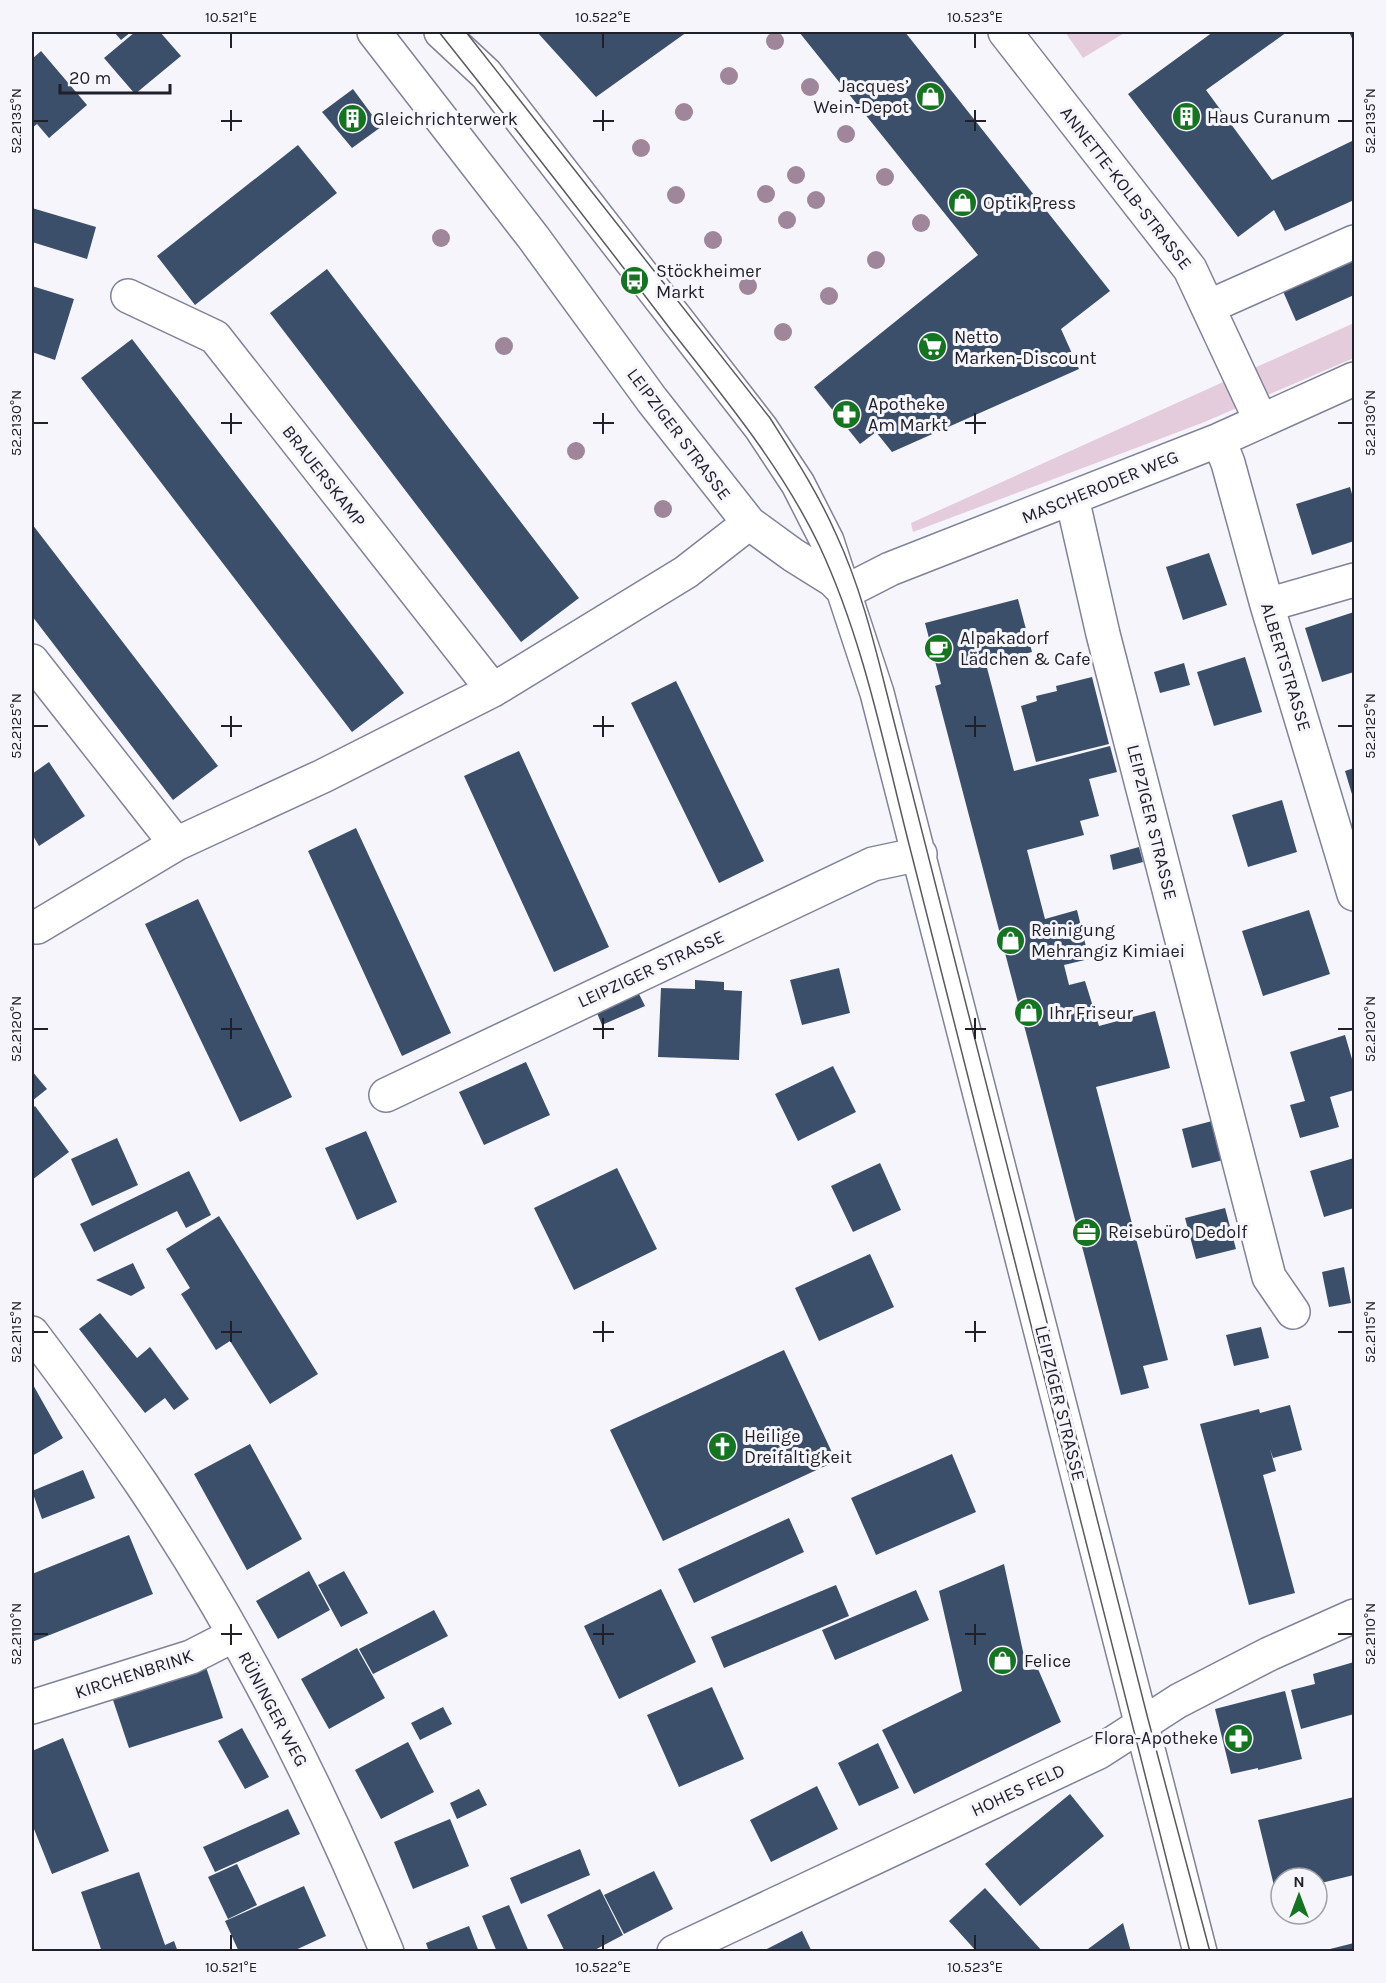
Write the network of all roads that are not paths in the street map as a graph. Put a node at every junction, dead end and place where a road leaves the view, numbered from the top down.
1 (441, 32) edge
2 (1005, 32) edge
3 (385, 36) edge
4 (1354, 242) edge
5 (128, 296) dead end
6 (1208, 307) junction
7 (1354, 380) edge
8 (1261, 421) junction
9 (1219, 440) junction
10 (1072, 498) junction
11 (749, 523) junction
12 (1354, 580) edge
13 (845, 592) junction
14 (1267, 605) junction
15 (32, 661) edge
16 (493, 690) junction
17 (176, 844) junction
18 (920, 855) junction
19 (1354, 894) edge
20 (37, 927) dead end
21 (386, 1095) dead end
22 (1293, 1312) dead end
23 (32, 1333) edge
24 (1354, 1616) edge
25 (234, 1635) junction
26 (32, 1707) edge
27 (1142, 1723) junction
28 (387, 1952) edge
29 (674, 1952) edge
30 (1200, 1952) edge

1 - 13 street
2 - 6 street, ANNETTE-KOLB-STRASSE
3 - 11 street, LEIPZIGER STRASSE
4 - 6 street
5 - 16 street, BRAUERSKAMP
6 - 8 street, ANNETTE-KOLB-STRASSE
7 - 8 street, MASCHERODER WEG
8 - 9 street, MASCHERODER WEG
9 - 10 street, MASCHERODER WEG
9 - 14 street, ALBERTSTRASSE
10 - 13 street, MASCHERODER WEG
10 - 22 street, LEIPZIGER STRASSE
11 - 13 street, LEIPZIGER STRASSE
11 - 16 street
12 - 14 street
13 - 18 street, LEIPZIGER STRASSE
14 - 19 street, ALBERTSTRASSE
15 - 17 street
16 - 17 street
17 - 20 street
18 - 21 street, LEIPZIGER STRASSE
18 - 27 street, LEIPZIGER STRASSE
23 - 25 street, RÜNINGER WEG
24 - 27 street, HOHES FELD
25 - 26 street, KIRCHENBRINK
25 - 28 street, RÜNINGER WEG
27 - 29 street, HOHES FELD
27 - 30 street, LEIPZIGER STRASSE

